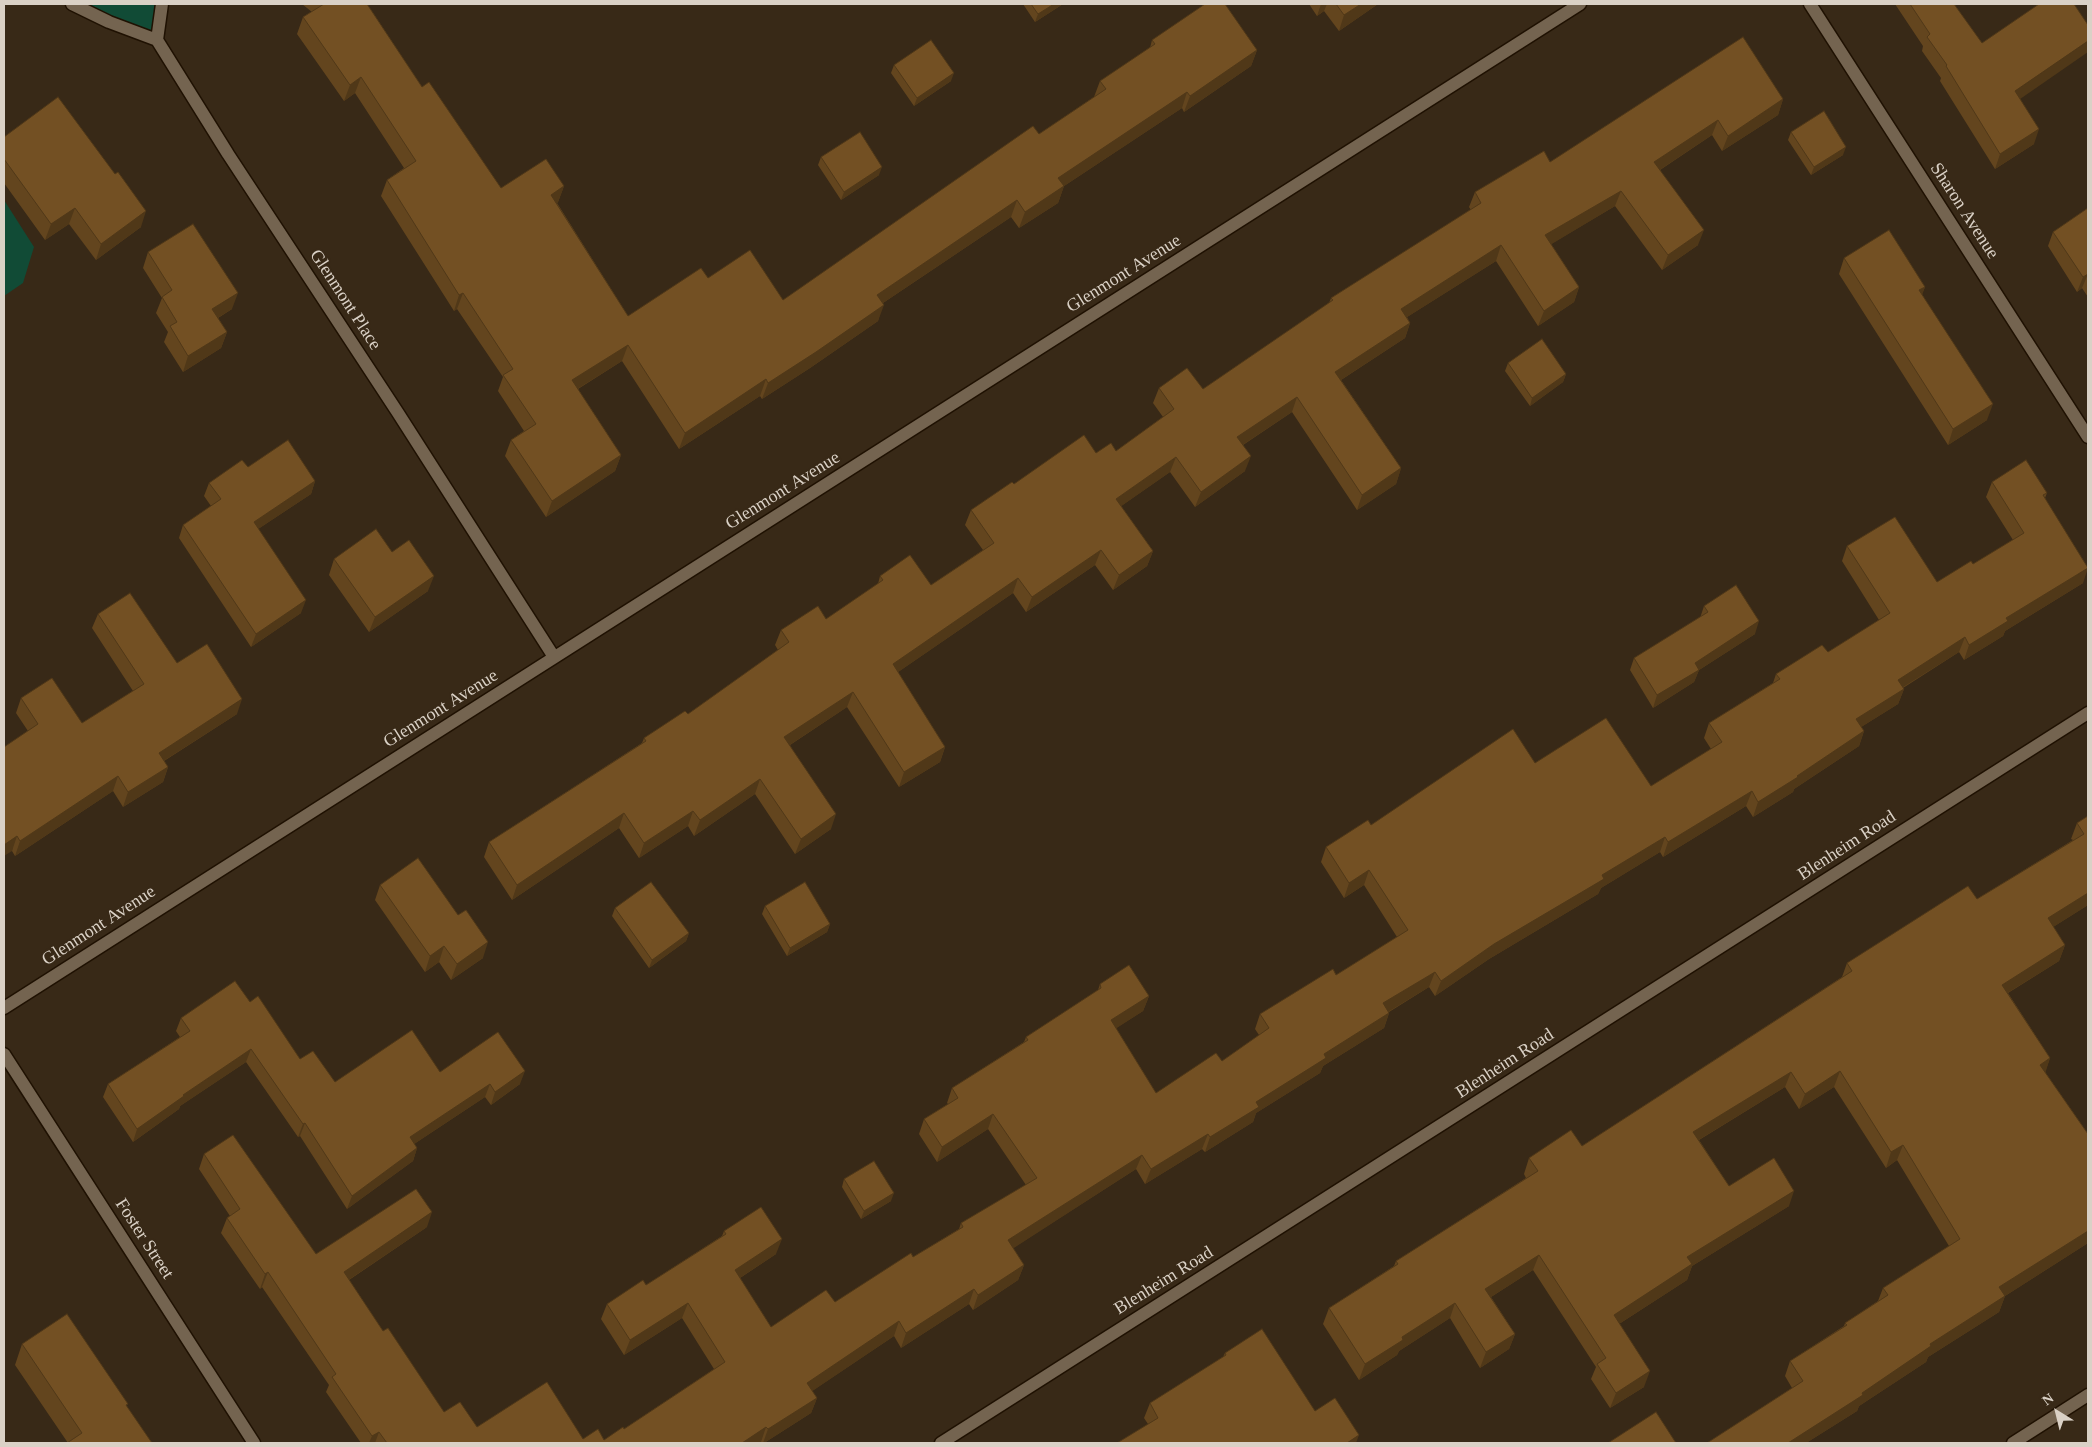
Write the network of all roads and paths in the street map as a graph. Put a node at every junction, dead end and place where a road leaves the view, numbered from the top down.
1 (72, 4) edge
2 (162, 4) edge
3 (1580, 4) edge
4 (1810, 4) edge
5 (157, 40) junction
6 (2088, 437) edge
7 (554, 657) junction
8 (2088, 713) edge
9 (4, 1008) edge
10 (4, 1054) edge
11 (2088, 1396) edge
12 (254, 1443) edge
13 (941, 1443) edge
14 (2013, 1443) edge

1 - 5 street
2 - 5 street
3 - 7 street, Glenmont Avenue
4 - 6 street, Sharon Avenue
5 - 7 street, Glenmont Place
7 - 9 street, Glenmont Avenue
8 - 13 street, Blenheim Road
10 - 12 street, Foster Street
11 - 14 street

